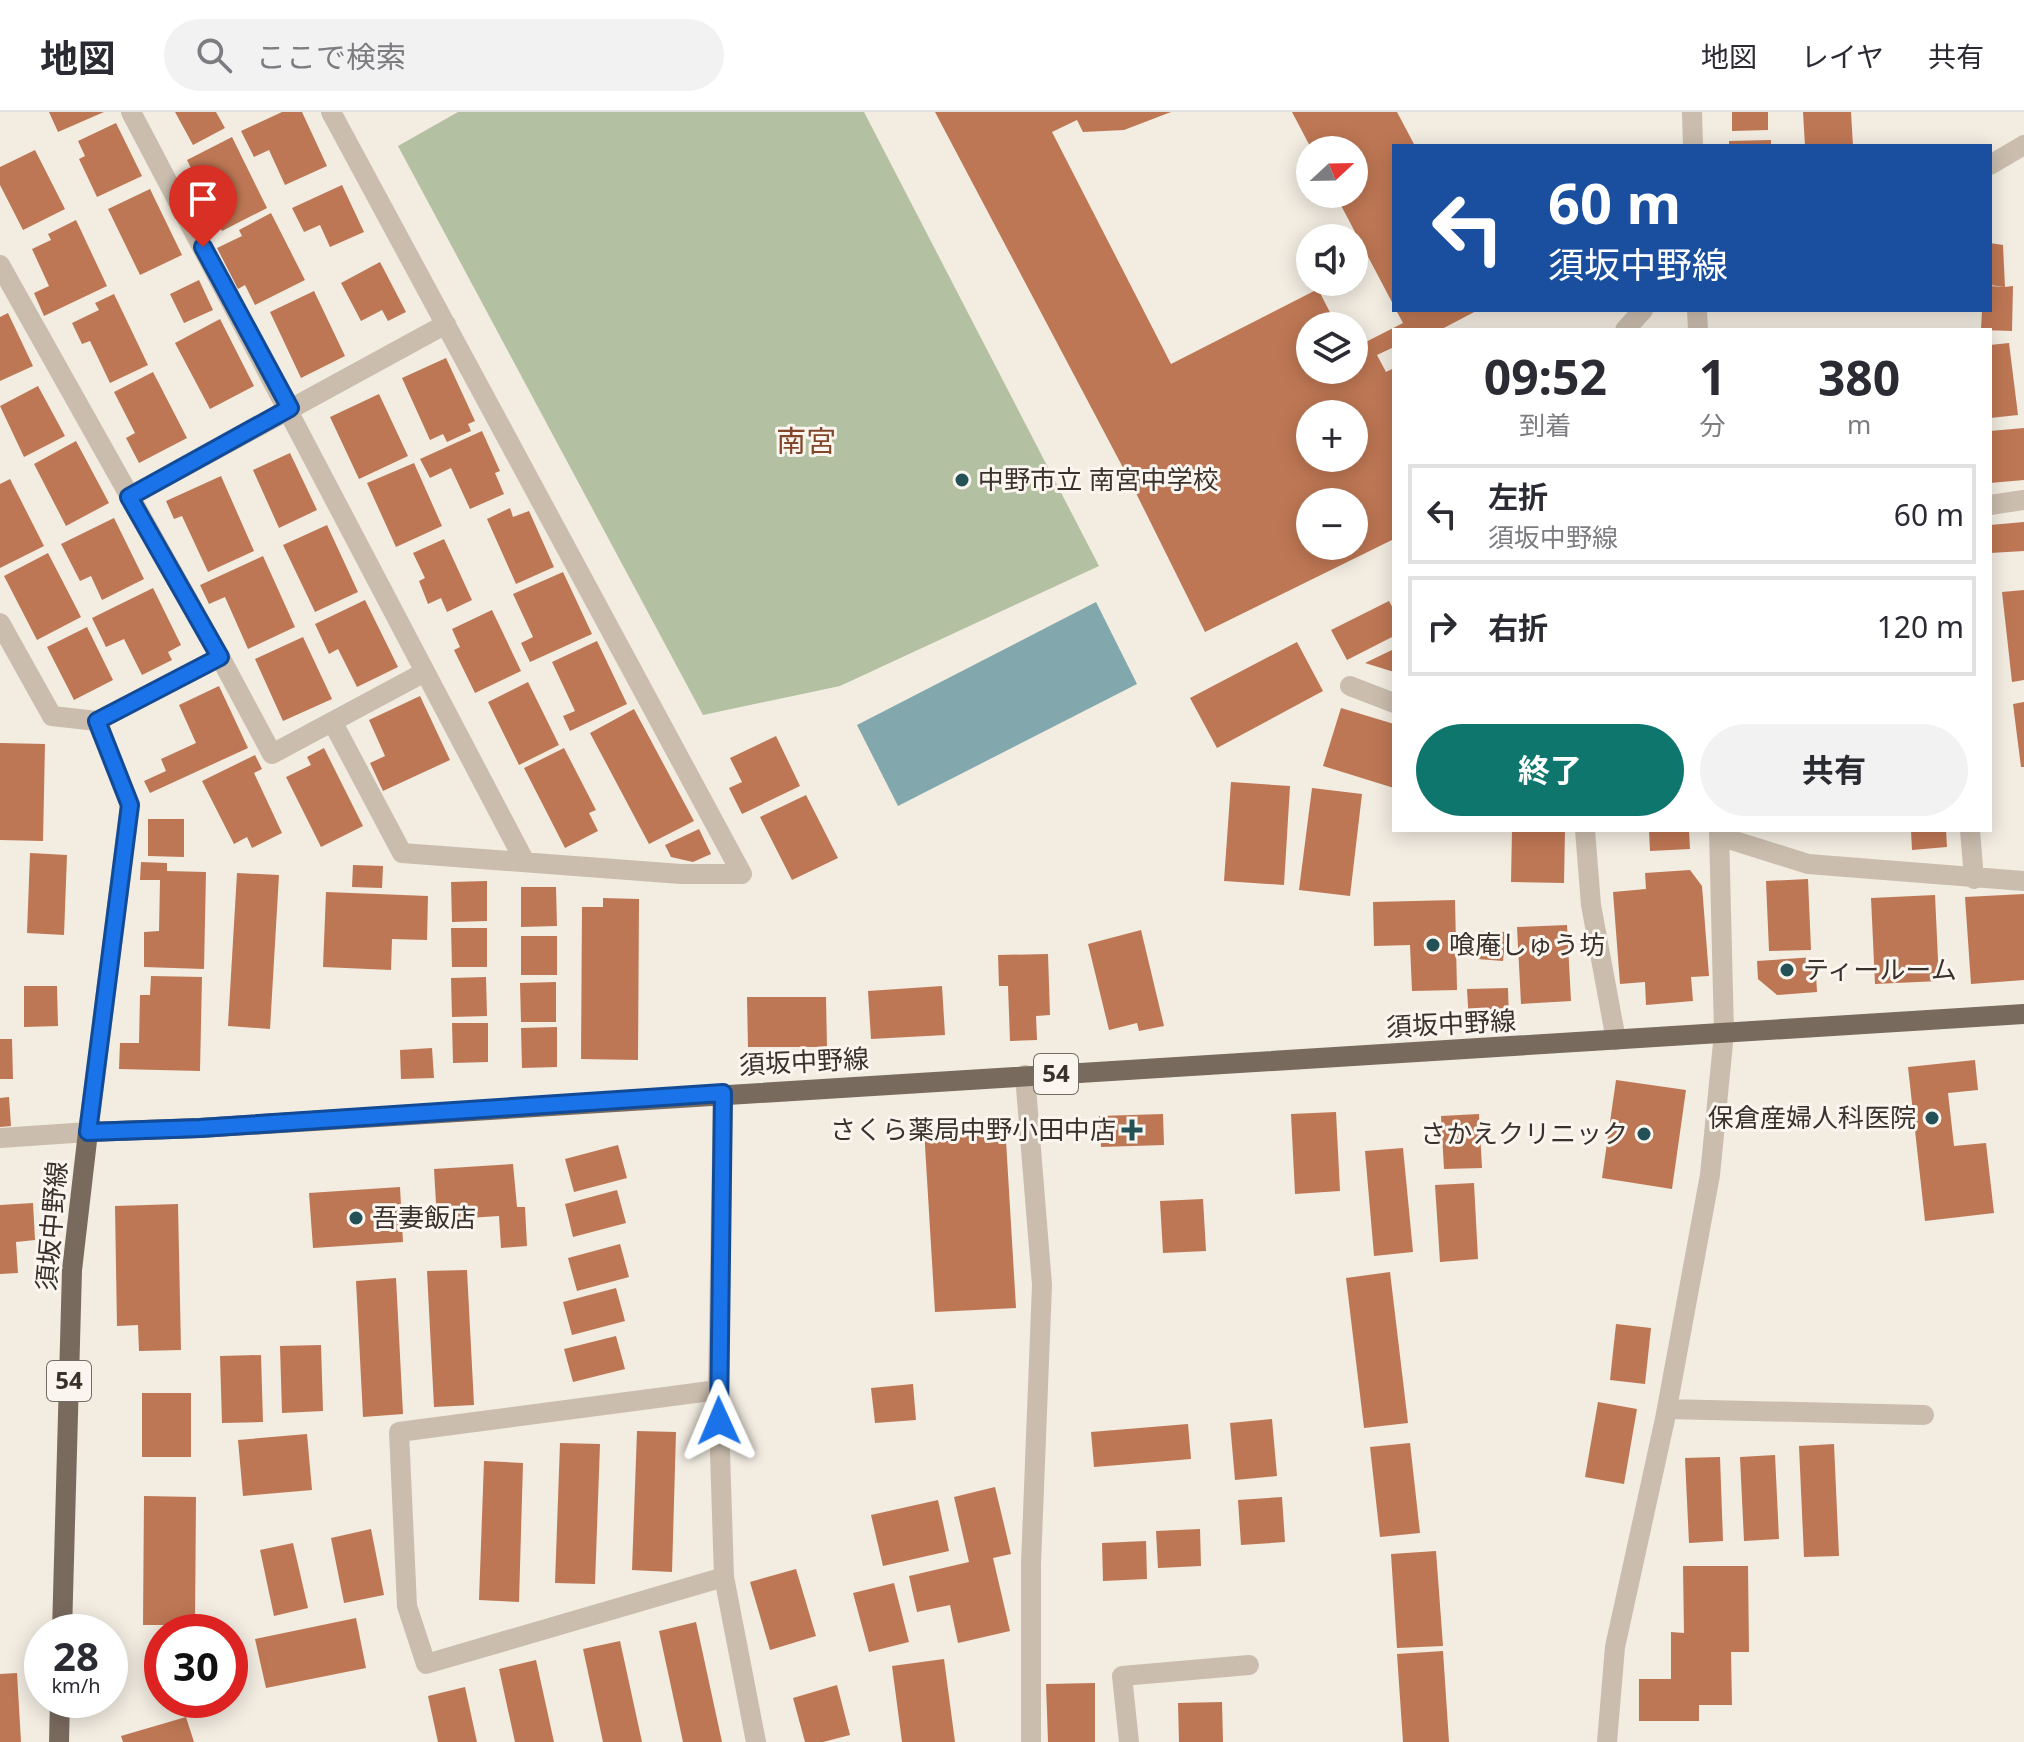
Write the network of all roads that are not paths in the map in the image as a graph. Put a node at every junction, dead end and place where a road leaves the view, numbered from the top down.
1 (131, 112) edge
2 (331, 112) edge
3 (1692, 112) edge
4 (1693, 144) edge
5 (2024, 145) edge
6 (1992, 164) edge
7 (2, 272) edge
8 (1641, 312) edge
9 (446, 324) junction
10 (1627, 328) edge
11 (290, 408) junction
12 (129, 497) junction
13 (2024, 500) edge
14 (1992, 505) edge
15 (0, 623) edge
16 (220, 657) junction
17 (423, 673) junction
18 (1350, 686) dead end
19 (1392, 702) edge
20 (97, 721) junction
21 (333, 723) junction
22 (1585, 832) edge
23 (1970, 832) edge
24 (1719, 833) edge
25 (525, 862) junction
26 (1974, 879) junction
27 (2024, 881) edge
28 (2024, 1014) edge
29 (1724, 1033) junction
30 (1616, 1040) junction
31 (1025, 1075) junction
32 (723, 1093) junction
33 (88, 1132) junction
34 (0, 1138) edge
35 (718, 1390) junction
36 (1667, 1409) junction
37 (1924, 1415) dead end
38 (724, 1577) junction
39 (62, 1614) edge
40 (1249, 1665) dead end
41 (60, 1718) edge
42 (59, 1742) edge
43 (756, 1742) edge
44 (1031, 1742) edge
45 (1129, 1742) edge
46 (1607, 1742) edge

1 - 11 street
2 - 9 street
3 - 4 street
5 - 6 street
7 - 12 street
8 - 10 street
9 - 11 street
9 - 25 street
11 - 12 street
11 - 17 street
12 - 16 street
13 - 14 street
15 - 20 street
16 - 20 street
16 - 21 street
17 - 21 street
17 - 25 street
18 - 19 street
20 - 33 street
21 - 25 street
22 - 30 street
23 - 26 street
24 - 26 street
24 - 29 street
26 - 27 street
28 - 29 main road, 須坂中野線 / 54
29 - 30 main road, 須坂中野線 / 54
29 - 36 street
30 - 31 main road, 須坂中野線 / 54
31 - 32 main road, 須坂中野線 / 54
31 - 44 street
32 - 33 main road, 須坂中野線 / 54
32 - 35 street
33 - 34 street
33 - 39 main road, 須坂中野線 / 54
35 - 38 street
35 - 38 street
36 - 37 street
36 - 46 street
38 - 43 street
40 - 45 street
41 - 42 main road

